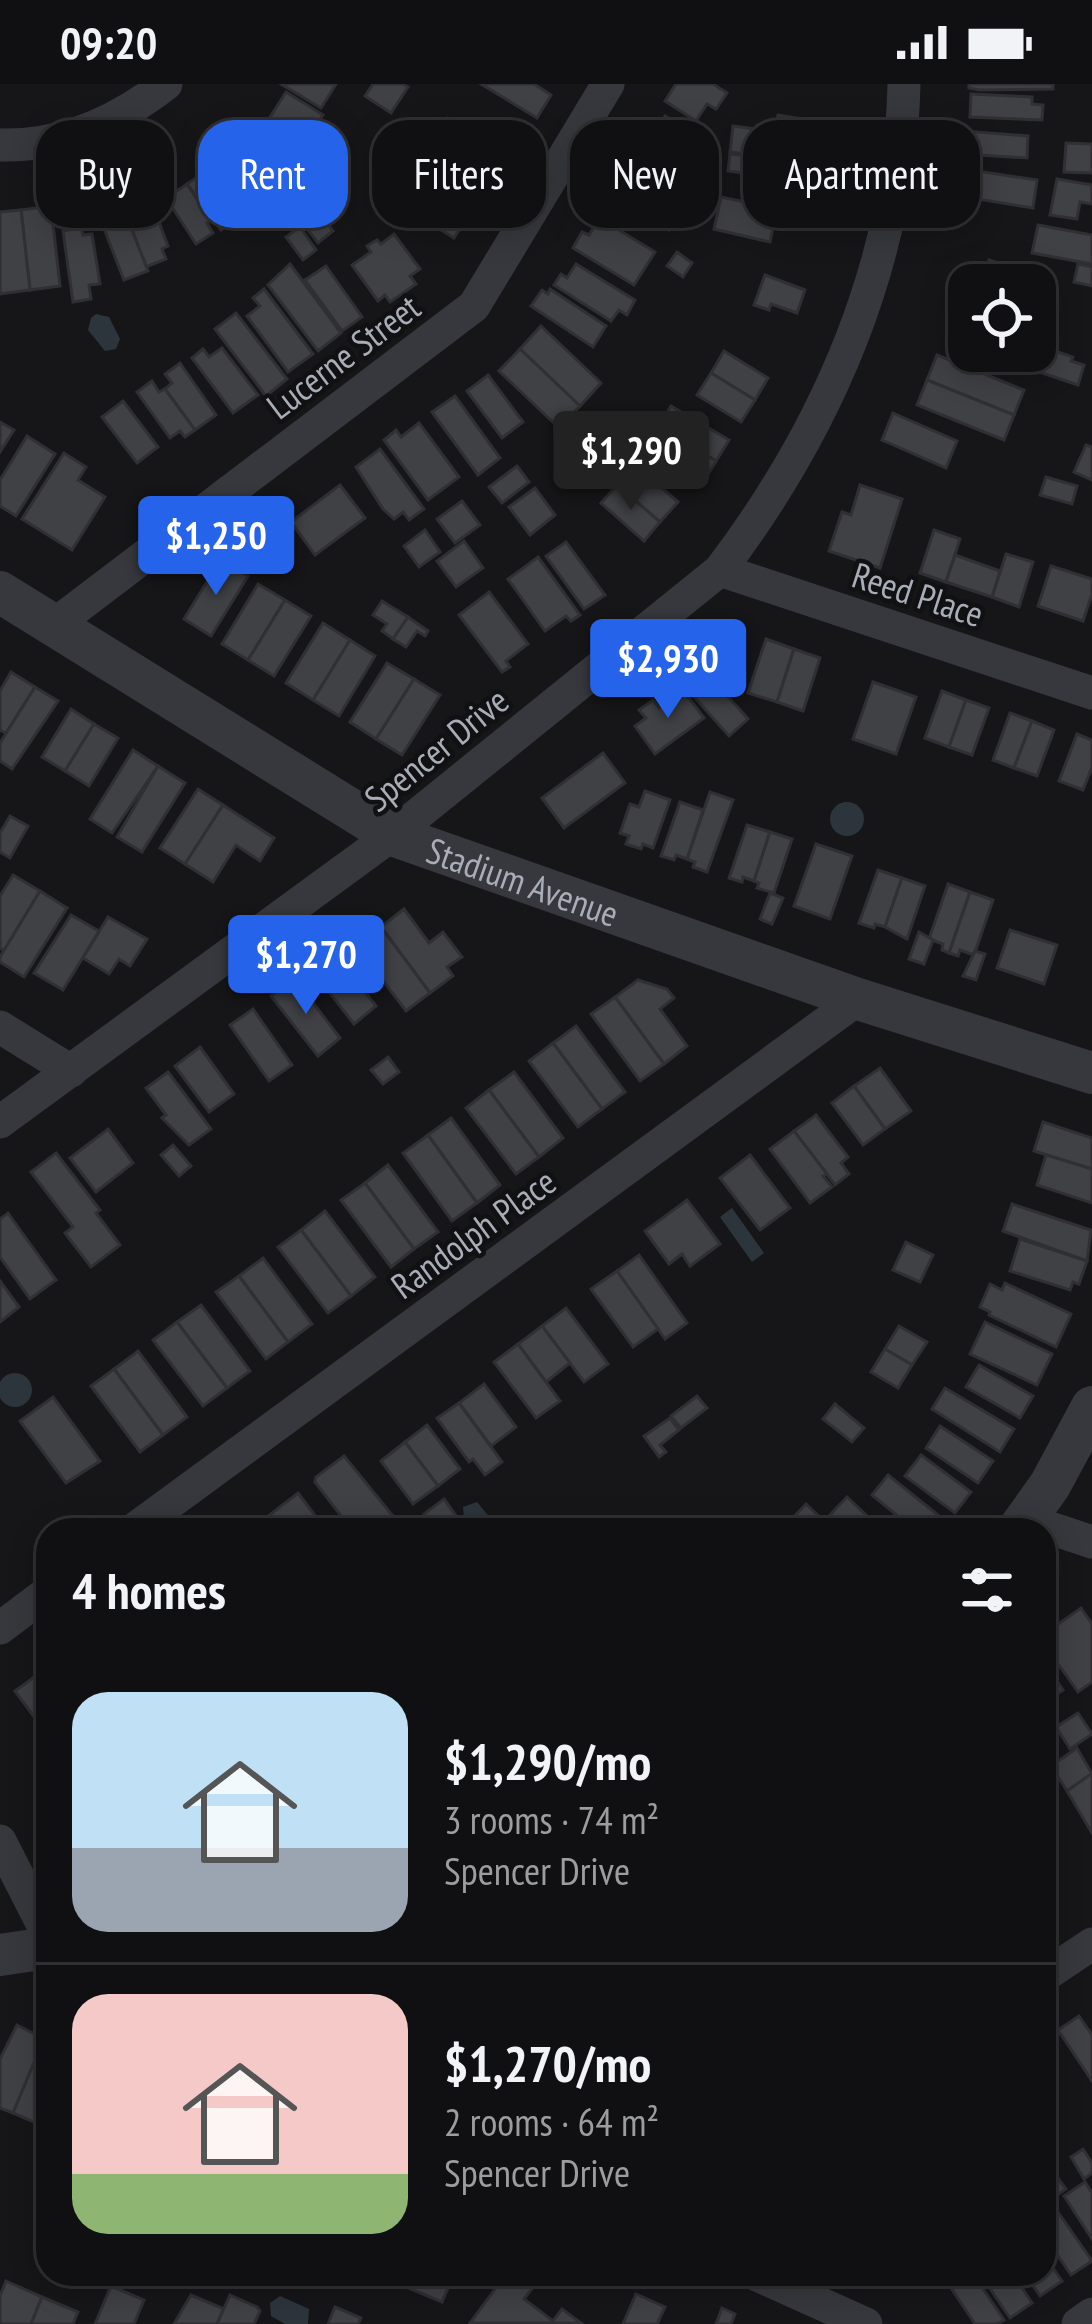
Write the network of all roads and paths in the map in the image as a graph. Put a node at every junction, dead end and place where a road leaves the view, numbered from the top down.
1 (166, 84) edge
2 (608, 84) edge
3 (904, 84) edge
4 (0, 146) edge
5 (720, 570) junction
6 (0, 592) edge
7 (54, 625) junction
8 (1092, 693) edge
9 (392, 835) junction
10 (859, 999) junction
11 (0, 1027) edge
12 (71, 1071) junction
13 (1092, 1073) edge
14 (0, 1122) edge
15 (1092, 1407) edge
16 (149, 1518) edge
17 (1026, 1518) edge
18 (1056, 1533) edge
19 (1092, 1542) edge
20 (36, 1601) edge
21 (0, 1628) edge
22 (0, 1841) edge
23 (36, 1912) edge
24 (1092, 1944) edge
25 (36, 1950) edge
26 (0, 1955) edge
27 (1056, 1968) edge
28 (782, 2286) edge
29 (1092, 2314) edge
30 (866, 2324) edge
31 (1078, 2324) edge

1 - 4 street
2 - 7 street, Lucerne Street
3 - 5 street, Spencer Drive
5 - 8 street, Reed Place
5 - 9 street, Spencer Drive
6 - 7 street, Stadium Avenue
7 - 9 street, Stadium Avenue
9 - 10 street, Stadium Avenue
9 - 12 street, Spencer Drive
10 - 13 street, Stadium Avenue
10 - 16 street, Randolph Place
11 - 12 street
12 - 14 street, Spencer Drive
15 - 17 street
18 - 19 street
20 - 21 street
22 - 23 street
24 - 27 street
25 - 26 street
28 - 30 street
29 - 31 street

